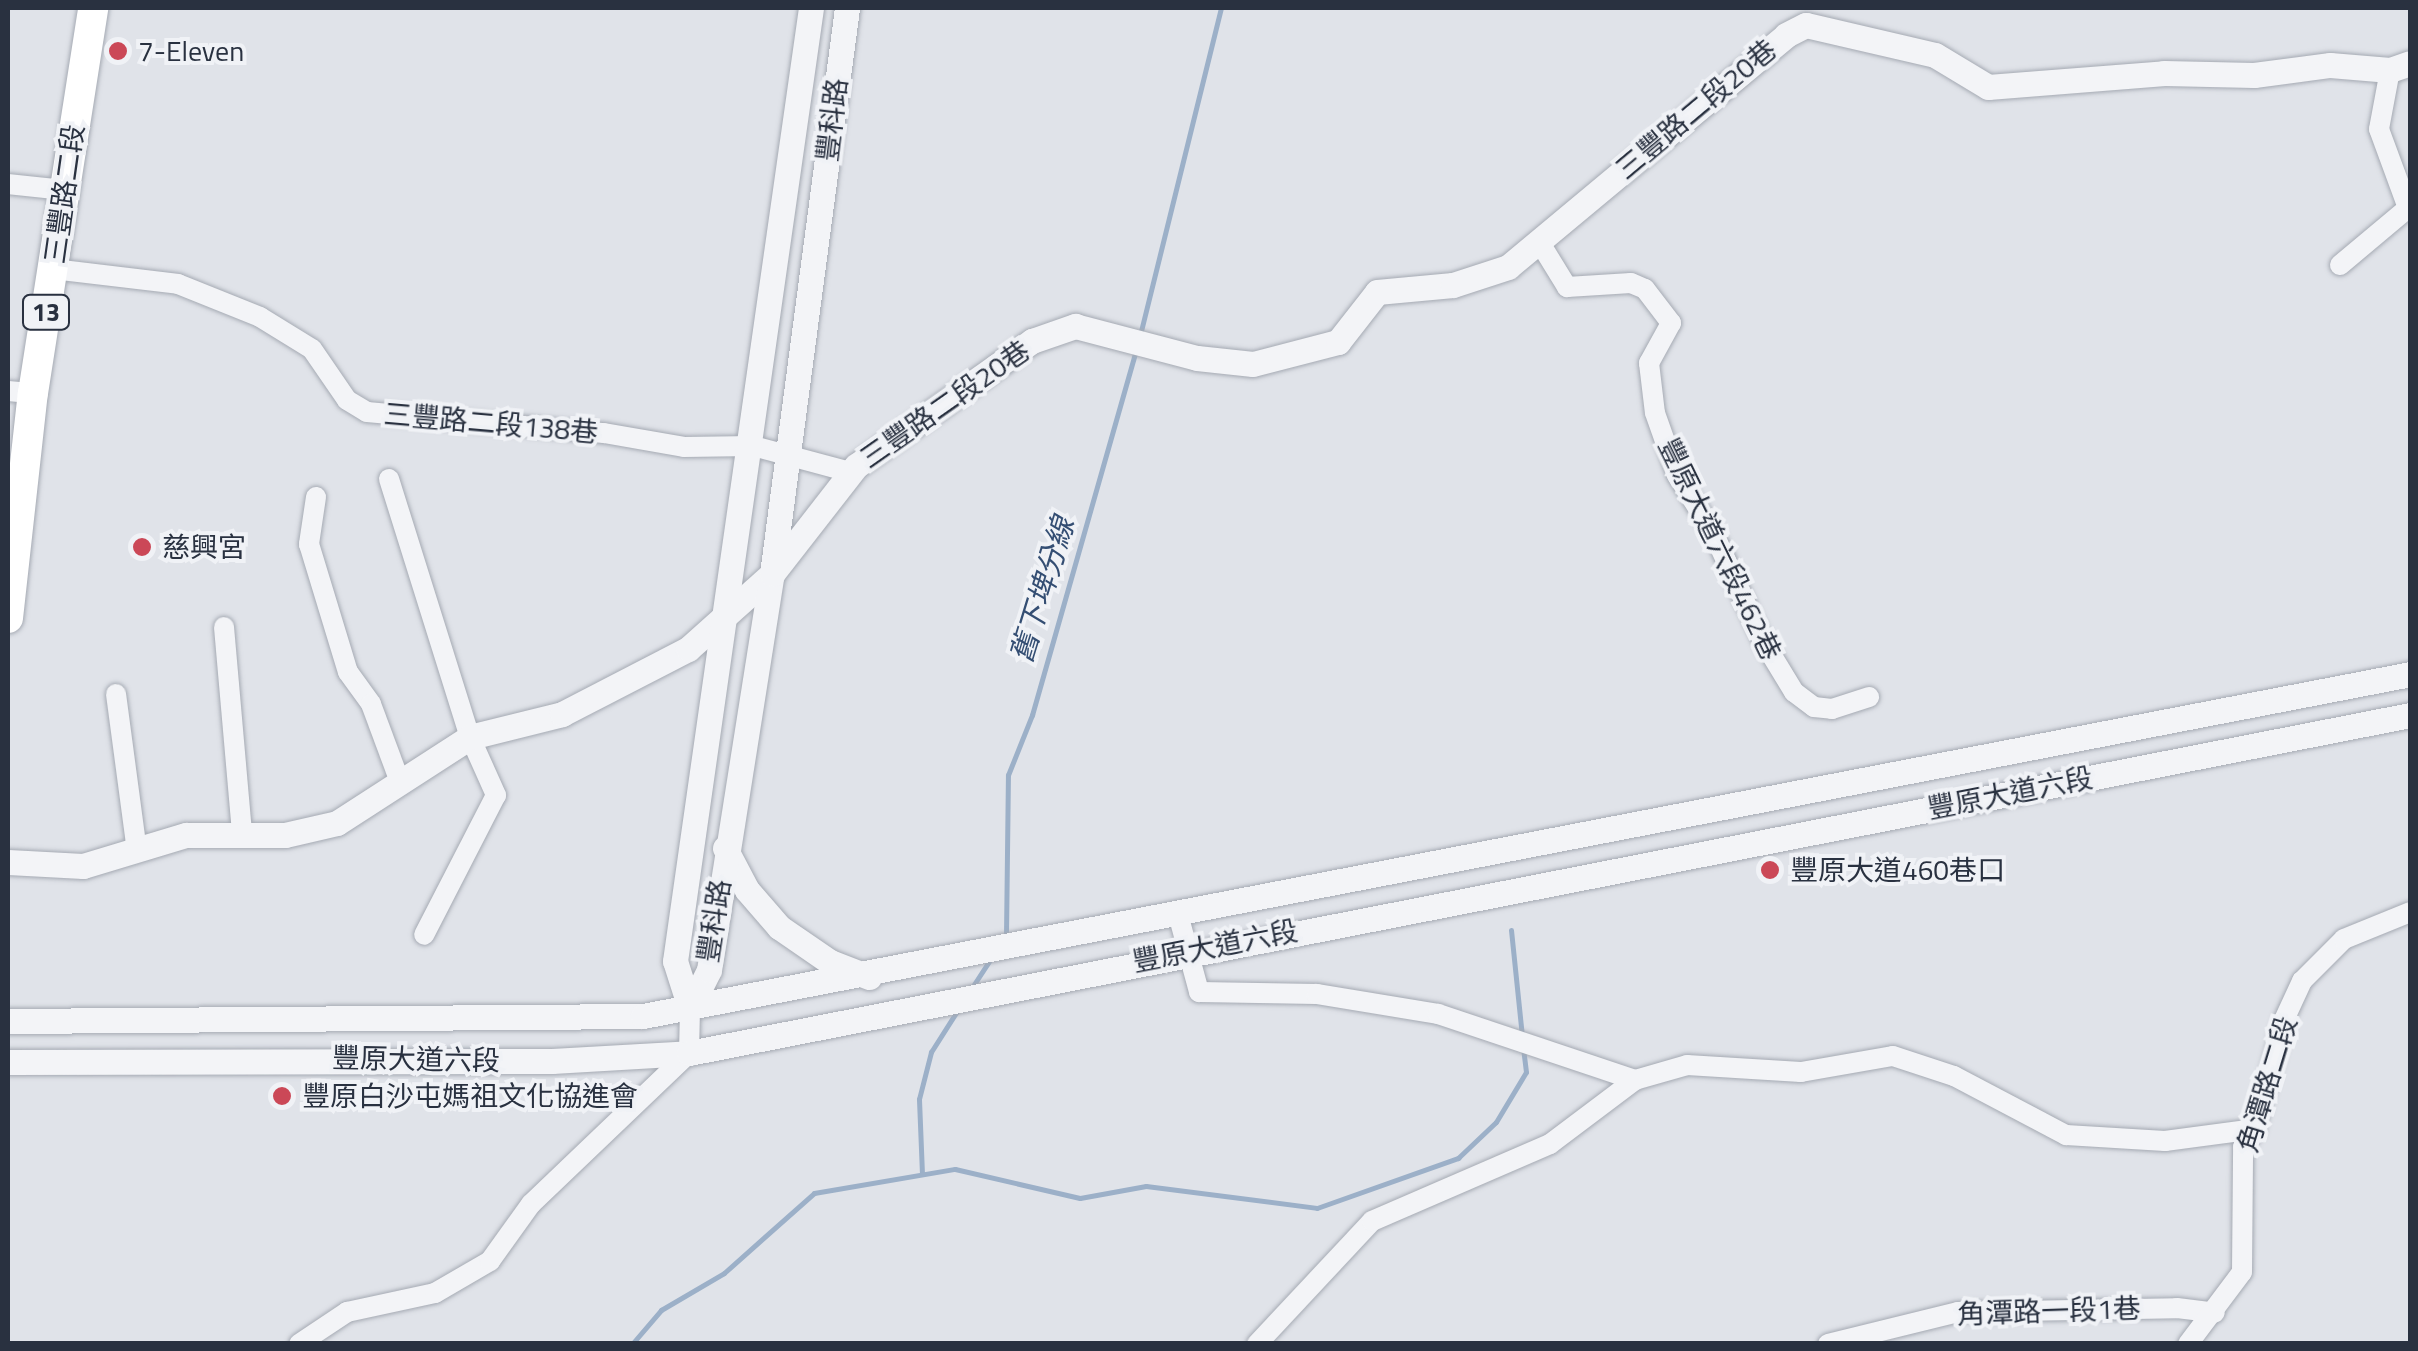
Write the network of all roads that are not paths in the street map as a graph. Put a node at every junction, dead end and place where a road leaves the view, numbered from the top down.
1 (93, 8) edge
2 (811, 8) edge
3 (847, 8) edge
4 (2400, 66) edge
5 (8, 184) edge
6 (64, 190) junction
7 (1540, 243) junction
8 (2340, 265) dead end
9 (53, 269) junction
10 (20, 392) edge
11 (753, 446) junction
12 (788, 451) junction
13 (850, 472) junction
14 (389, 479) dead end
15 (316, 497) dead end
16 (772, 574) junction
17 (8, 604) edge
18 (724, 622) junction
19 (224, 628) dead end
20 (2410, 674) edge
21 (116, 694) dead end
22 (1869, 697) dead end
23 (2410, 715) edge
24 (470, 737) junction
25 (400, 782) junction
26 (242, 833) junction
27 (724, 847) junction
28 (138, 851) junction
29 (8, 862) edge
30 (2410, 912) edge
31 (1178, 914) junction
32 (424, 935) dead end
33 (1186, 952) junction
34 (869, 977) junction
35 (690, 1008) junction
36 (8, 1021) edge
37 (689, 1053) junction
38 (8, 1062) edge
39 (1635, 1080) junction
40 (2255, 1129) junction
41 (2210, 1318) junction
42 (298, 1344) edge
43 (1257, 1344) edge
44 (1828, 1344) edge
45 (2188, 1344) edge

1 - 6 main road, 三豐路二段 / 13
2 - 11 street, 豐科路
3 - 12 street, 豐科路
4 - 7 street, 三豐路二段20巷
4 - 8 street
5 - 6 street
6 - 9 main road, 三豐路二段 / 13
7 - 13 street, 三豐路二段20巷
7 - 22 street, 豐原大道六段462巷
9 - 10 main road, 三豐路二段 / 13
9 - 11 street, 三豐路二段138巷
10 - 17 main road, 三豐路二段 / 13
11 - 12 street, 三豐路二段138巷
11 - 18 street, 豐科路
12 - 13 street, 三豐路二段138巷
12 - 16 street, 豐科路
13 - 16 street, 三豐路二段20巷
14 - 24 street
15 - 25 street
16 - 18 street, 三豐路二段20巷
16 - 27 street, 豐科路
18 - 24 street, 三豐路二段20巷
18 - 35 street, 豐科路
19 - 26 street
20 - 31 street, 豐原大道六段
21 - 28 street
23 - 33 street, 豐原大道六段
24 - 25 street, 三豐路二段20巷
24 - 32 street
25 - 26 street, 三豐路二段20巷
26 - 28 street, 三豐路二段20巷
27 - 34 street
27 - 35 street, 豐科路
28 - 29 street, 三豐路二段20巷
30 - 40 street, 角潭路二段
31 - 33 street
31 - 34 street, 豐原大道六段
33 - 37 street, 豐原大道六段
33 - 39 street
34 - 35 street, 豐原大道六段
35 - 36 street, 豐原大道六段
35 - 37 street
37 - 38 street, 豐原大道六段
37 - 42 street
39 - 40 street
39 - 43 street
40 - 41 street, 角潭路二段
41 - 44 street, 角潭路一段1巷
41 - 45 street, 角潭路二段

